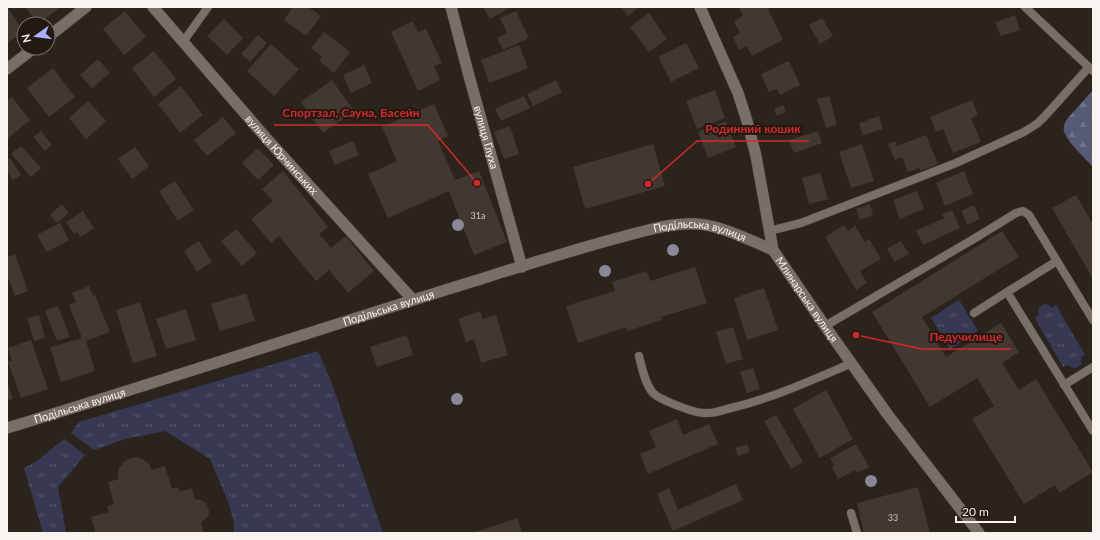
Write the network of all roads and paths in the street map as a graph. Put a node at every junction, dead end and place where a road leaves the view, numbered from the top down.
1 (86, 7) edge
2 (153, 7) edge
3 (208, 7) edge
4 (452, 7) edge
5 (700, 7) edge
6 (1025, 7) edge
7 (56, 31) edge
8 (183, 42) junction
9 (24, 56) edge
10 (7, 69) edge
11 (1091, 69) edge
12 (769, 231) junction
13 (773, 250) junction
14 (1057, 261) junction
15 (522, 267) junction
16 (1007, 292) junction
17 (413, 300) junction
18 (974, 313) dead end
19 (1093, 320) edge
20 (825, 326) junction
21 (638, 356) dead end
22 (852, 363) junction
23 (1093, 367) edge
24 (1064, 385) junction
25 (1093, 415) edge
26 (1086, 419) junction
27 (7, 428) edge
28 (1093, 432) edge
29 (851, 513) dead end
30 (857, 533) edge
31 (980, 533) edge

1 - 7 street
2 - 8 street, вулиця Юрчинських
3 - 8 lane
4 - 15 street, вулиця Глуха
5 - 12 street, Млинарська вулиця
6 - 11 lane
8 - 17 street, вулиця Юрчинських
9 - 10 street
11 - 12 lane
12 - 13 street, Млинарська вулиця
13 - 15 street, Подільська вулиця
13 - 20 street, Млинарська вулиця
14 - 16 lane
14 - 19 lane
14 - 20 lane
15 - 17 street, Подільська вулиця
16 - 18 lane
16 - 24 lane
17 - 27 street, Подільська вулиця
20 - 22 street, Млинарська вулиця
21 - 22 lane
22 - 31 street, Млинарська вулиця
23 - 24 lane
24 - 26 lane
25 - 26 lane
26 - 28 lane
29 - 30 lane

